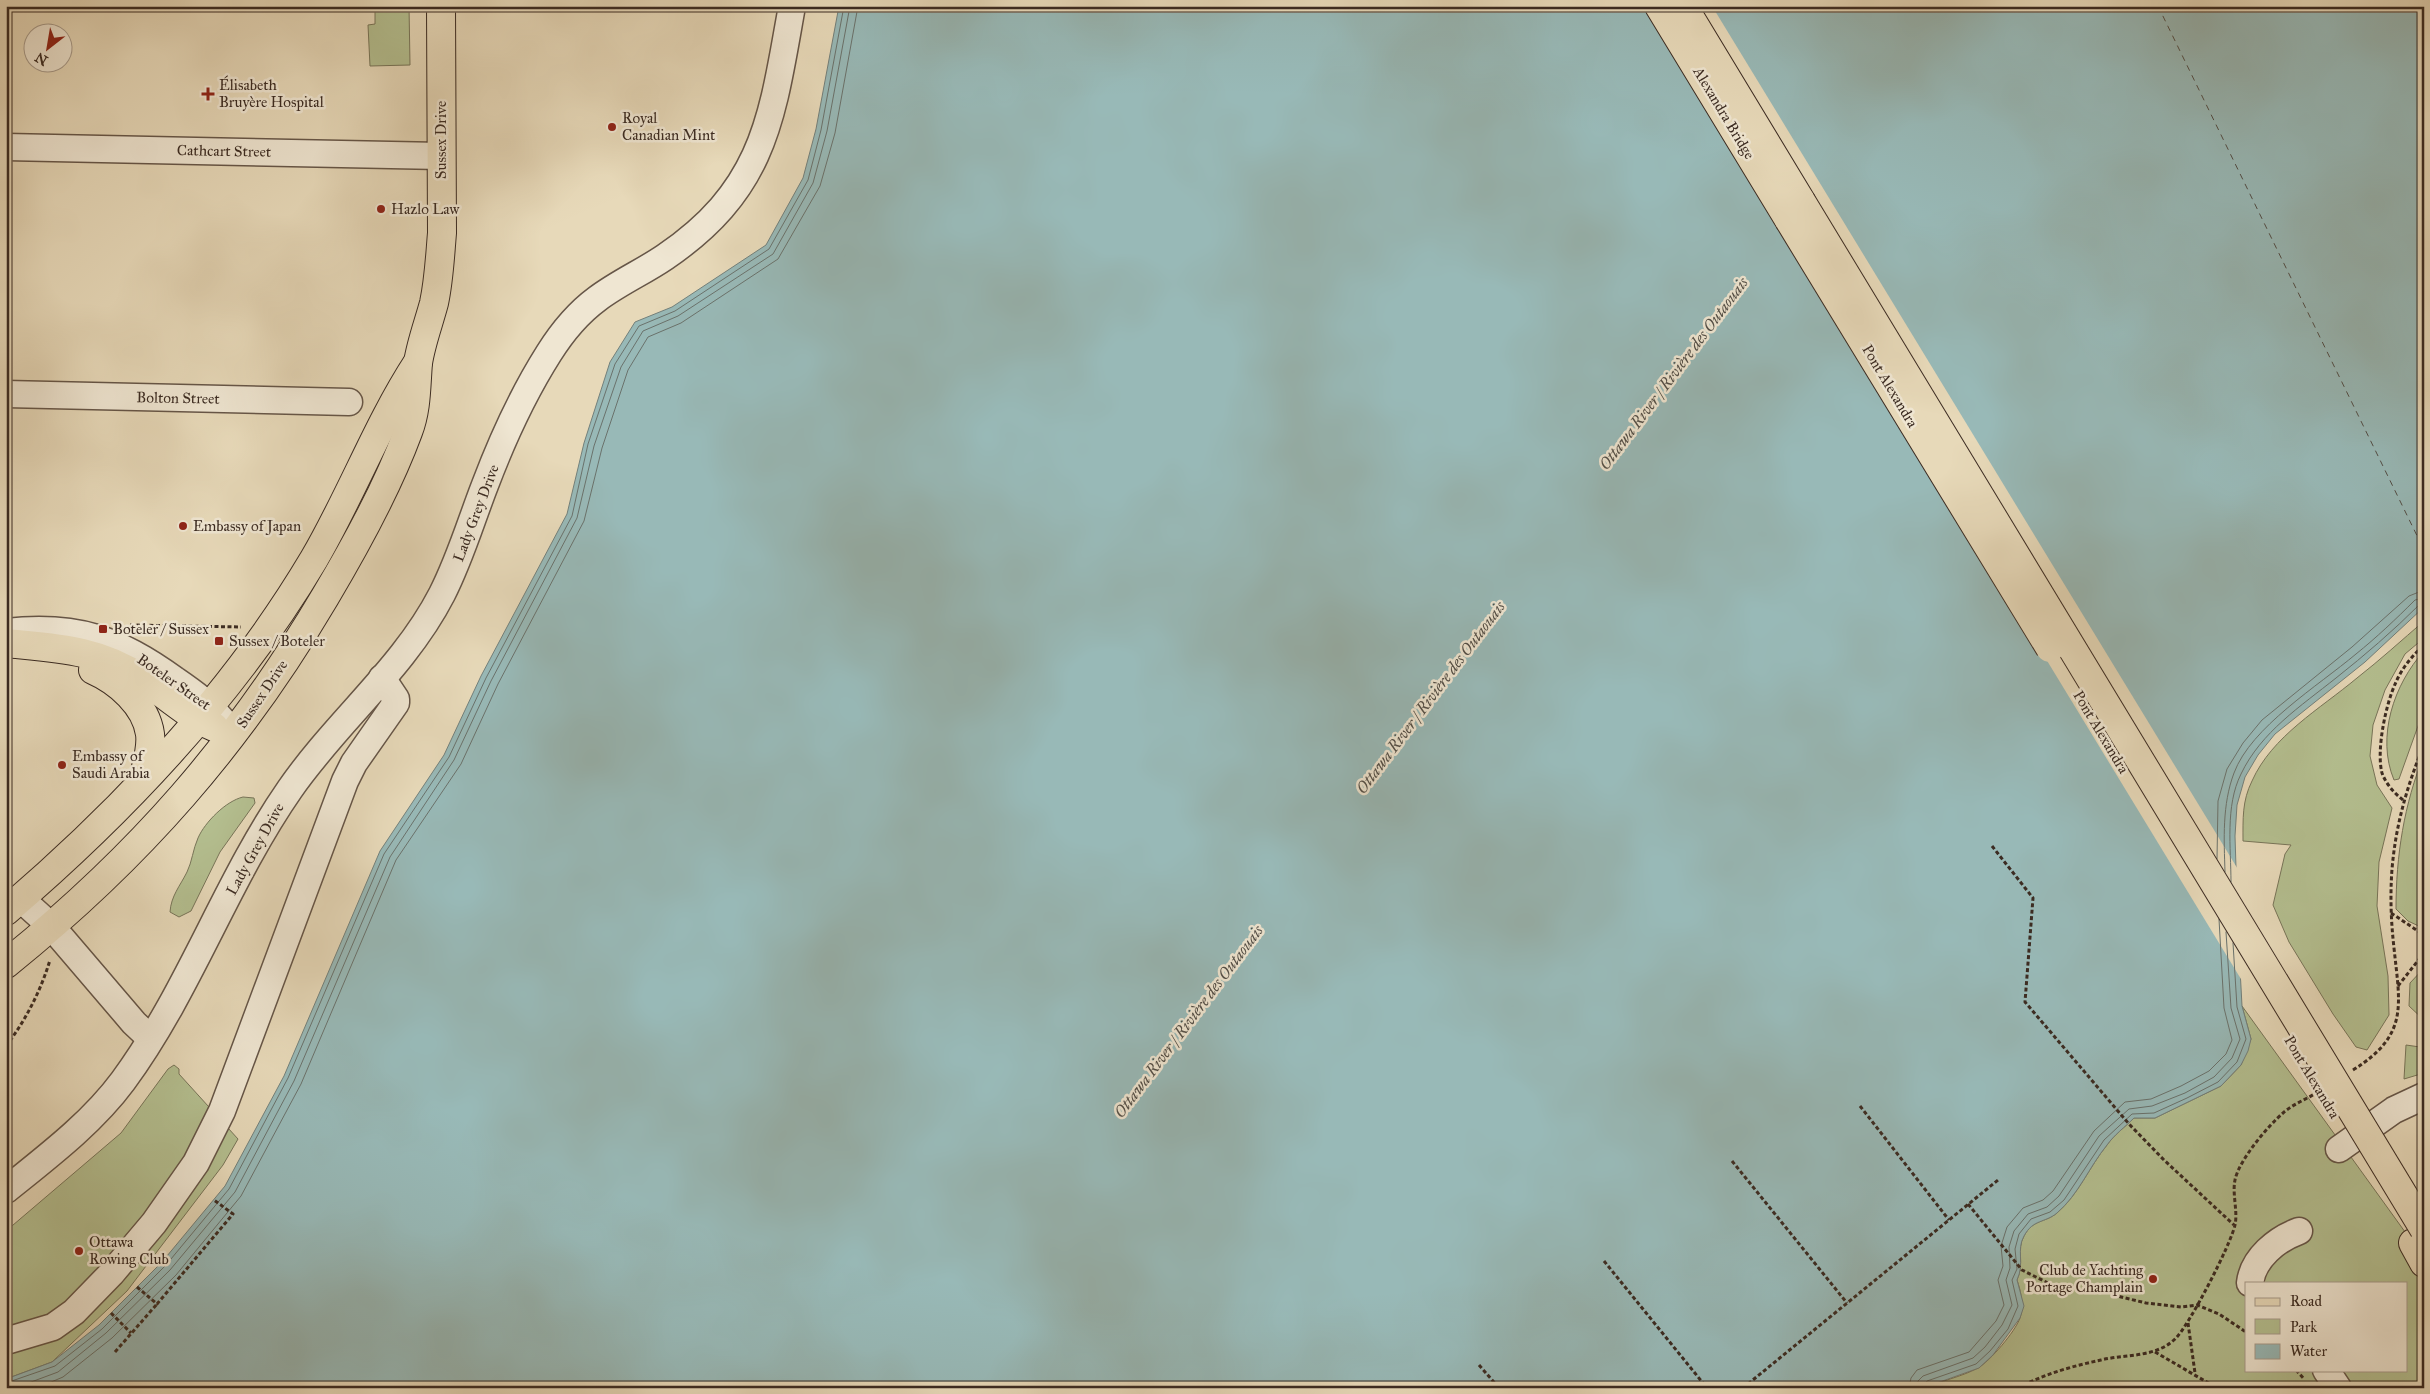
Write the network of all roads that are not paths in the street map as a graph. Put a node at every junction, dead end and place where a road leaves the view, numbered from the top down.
1 (440, 6) edge
2 (792, 6) edge
3 (1659, 6) edge
4 (1683, 6) edge
5 (6, 147) edge
6 (441, 156) junction
7 (1789, 220) joint
8 (418, 360) junction
9 (6, 394) edge
10 (349, 402) dead end
11 (12, 640) edge
12 (382, 678) junction
13 (204, 712) junction
14 (234, 735) junction
15 (143, 780) junction
16 (14, 905) edge
17 (52, 927) junction
18 (6, 964) edge
19 (150, 1038) junction
20 (2424, 1096) edge
21 (2339, 1149) dead end
22 (6, 1190) edge
23 (2299, 1231) dead end
24 (2420, 1245) edge
25 (2250, 1282) edge
26 (6, 1340) edge
27 (2327, 1372) edge
28 (2338, 1388) edge

1 - 6 main road, Sussex Drive
2 - 12 street, Lady Grey Drive
3 - 7 main road, Alexandra Bridge
4 - 24 main road, bridge
5 - 6 street, Cathcart Street
6 - 8 main road, Sussex Drive
7 - 24 main road, Pont Alexandra, bridge
8 - 13 main road, Sussex Drive
8 - 14 main road, Sussex Drive
9 - 10 street, Bolton Street
11 - 13 main road, Boteler Street
11 - 15 main road
12 - 19 street, Lady Grey Drive
12 - 26 street
13 - 14 main road, Boteler Street
13 - 15 main road, Sussex Drive
14 - 17 main road, Sussex Drive
15 - 16 main road, Sussex Drive
16 - 17 street
17 - 18 main road, Sussex Drive
17 - 19 street
19 - 22 street, Lady Grey Drive
20 - 21 street
23 - 25 street
27 - 28 street

